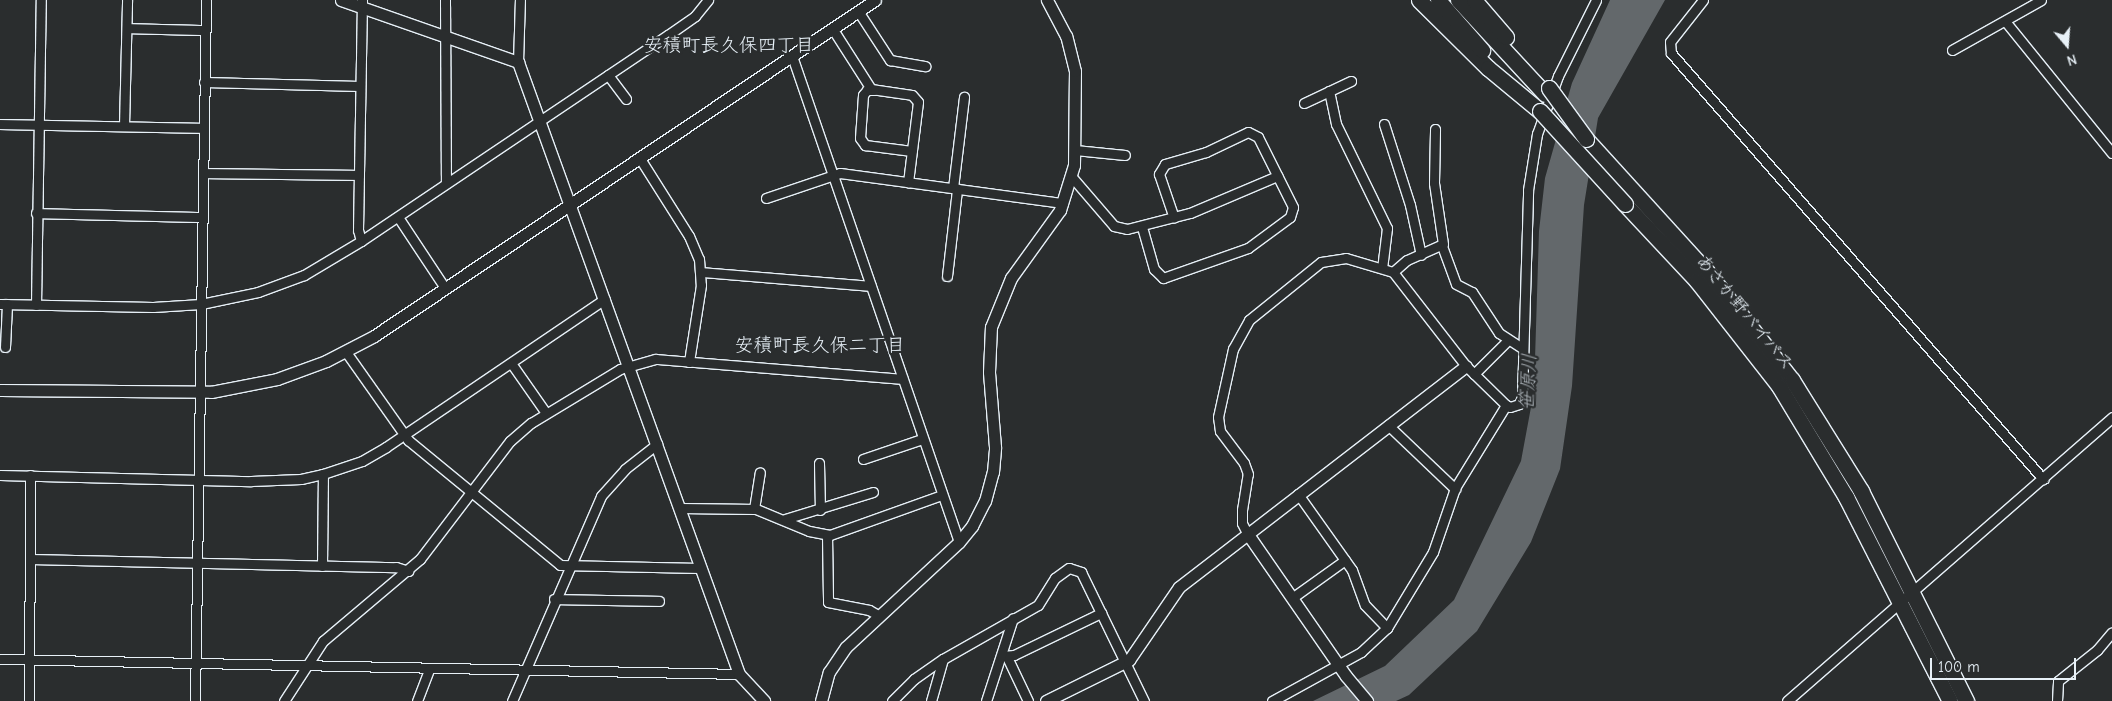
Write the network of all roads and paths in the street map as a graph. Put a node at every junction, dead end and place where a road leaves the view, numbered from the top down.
1 (42, 0) edge
2 (128, 0) edge
3 (206, 0) edge
4 (341, 0) edge
5 (445, 0) edge
6 (520, 0) edge
7 (708, 0) edge
8 (875, 0) edge
9 (1047, 0) edge
10 (1419, 0) edge
11 (1438, 0) edge
12 (1458, 0) edge
13 (1474, 0) edge
14 (1596, 0) edge
15 (1703, 0) edge
16 (2041, 0) edge
17 (362, 3) edge
18 (858, 11) junction
19 (2005, 21) junction
20 (127, 28) junction
21 (832, 28) junction
22 (205, 30) junction
23 (444, 36) junction
24 (1952, 50) dead end
25 (792, 56) junction
26 (518, 62) junction
27 (925, 66) dead end
28 (608, 75) junction
29 (1351, 81) dead end
30 (204, 82) junction
31 (360, 86) junction
32 (874, 90) junction
33 (1329, 91) junction
34 (1547, 91) junction
35 (964, 97) dead end
36 (626, 99) dead end
37 (1304, 103) dead end
38 (1540, 111) junction
39 (539, 120) junction
40 (0, 124) edge
41 (1384, 124) dead end
42 (38, 125) junction
43 (124, 126) junction
44 (204, 128) junction
45 (1435, 129) dead end
46 (1075, 150) junction
47 (912, 152) junction
48 (2112, 153) edge
49 (1125, 155) dead end
50 (638, 157) junction
51 (203, 173) junction
52 (358, 175) junction
53 (831, 176) junction
54 (1071, 176) junction
55 (1277, 176) junction
56 (908, 182) junction
57 (446, 183) junction
58 (955, 189) junction
59 (766, 198) dead end
60 (1063, 203) junction
61 (570, 204) junction
62 (36, 213) junction
63 (203, 216) junction
64 (398, 217) junction
65 (1174, 218) junction
66 (1142, 227) junction
67 (361, 241) junction
68 (1442, 246) junction
69 (1421, 255) junction
70 (1382, 267) junction
71 (701, 272) junction
72 (1393, 272) junction
73 (947, 276) dead end
74 (870, 286) junction
75 (445, 288) junction
76 (604, 299) junction
77 (3, 304) edge
78 (201, 304) junction
79 (36, 305) junction
80 (1508, 340) junction
81 (5, 347) dead end
82 (1522, 348) junction
83 (346, 352) junction
84 (689, 362) junction
85 (511, 363) junction
86 (629, 366) junction
87 (1470, 370) junction
88 (902, 379) junction
89 (0, 390) edge
90 (198, 393) junction
91 (1506, 405) junction
92 (546, 413) junction
93 (2112, 418) edge
94 (1388, 425) junction
95 (404, 435) junction
96 (922, 438) junction
97 (656, 444) junction
98 (863, 459) dead end
99 (819, 463) dead end
100 (760, 472) dead end
101 (323, 474) junction
102 (0, 475) edge
103 (30, 475) junction
104 (197, 478) junction
105 (2043, 478) junction
106 (1455, 489) junction
107 (471, 492) junction
108 (873, 492) dead end
109 (1298, 494) junction
110 (942, 495) junction
111 (680, 508) junction
112 (754, 509) junction
113 (820, 510) junction
114 (785, 520) junction
115 (1247, 533) junction
116 (827, 536) junction
117 (959, 542) junction
118 (30, 558) junction
119 (1345, 560) junction
120 (195, 564) junction
121 (322, 566) junction
122 (568, 567) junction
123 (700, 568) junction
124 (408, 571) junction
125 (1905, 596) junction
126 (554, 598) junction
127 (1292, 598) junction
128 (659, 601) dead end
129 (1101, 613) junction
130 (878, 615) junction
131 (1013, 618) junction
132 (1387, 628) junction
133 (2112, 632) edge
134 (1005, 656) junction
135 (0, 659) edge
136 (943, 659) junction
137 (30, 660) junction
138 (194, 662) junction
139 (1125, 662) junction
140 (1338, 664) junction
141 (304, 665) junction
142 (429, 669) junction
143 (525, 670) junction
144 (739, 674) junction
145 (29, 701) edge
146 (195, 701) edge
147 (284, 701) edge
148 (417, 701) edge
149 (512, 701) edge
150 (764, 701) edge
151 (821, 701) edge
152 (892, 701) edge
153 (931, 701) edge
154 (986, 701) edge
155 (1028, 701) edge
156 (1046, 701) edge
157 (1144, 701) edge
158 (1272, 701) edge
159 (1367, 701) edge
160 (1787, 701) edge
161 (1950, 701) edge
162 (1966, 701) edge
163 (2057, 701) edge

1 - 42 street
2 - 20 street
3 - 22 street
4 - 17 street
5 - 23 street
6 - 26 street
7 - 28 street
8 - 18 street
9 - 46 street
10 - 38 highway
11 - 38 highway, あさか野バイパス
12 - 34 highway, あさか野バイパス
13 - 34 highway
14 - 82 street
15 - 105 street
16 - 19 street
17 - 23 street
17 - 31 street
18 - 21 street
18 - 27 street
19 - 24 street
19 - 48 street
20 - 22 street
20 - 43 street
21 - 25 street
21 - 32 street
22 - 30 street
23 - 26 street
23 - 57 street
25 - 50 street
25 - 53 street
26 - 39 street
28 - 36 street
28 - 39 street
29 - 33 street
30 - 31 street
30 - 44 street
31 - 52 street
32 - 47 street
32 - 47 street
33 - 37 street
33 - 70 street
34 - 125 highway, あさか野バイパス, bridge
35 - 58 street
38 - 125 highway, あさか野バイパス, bridge
39 - 57 street
39 - 61 street
40 - 42 street
41 - 69 street
42 - 43 street
42 - 62 street
43 - 44 street
44 - 51 street
45 - 68 street
46 - 49 street
46 - 54 street
47 - 56 street
50 - 61 street
50 - 71 street
51 - 52 street
51 - 63 street
52 - 67 street
53 - 56 street
53 - 59 street
53 - 74 street
54 - 60 street
54 - 66 street
55 - 65 street
55 - 65 street
55 - 66 street
56 - 58 street
57 - 64 street
58 - 60 street
58 - 73 street
60 - 117 street
61 - 75 street
61 - 76 street
62 - 63 street
62 - 79 street
63 - 78 street
64 - 67 street
64 - 75 street
65 - 66 street
67 - 78 street
68 - 69 street
68 - 80 street
69 - 72 street
70 - 72 street
70 - 115 street
71 - 74 street
71 - 84 street
72 - 87 street
74 - 88 street
75 - 83 street
76 - 85 street
76 - 86 street
77 - 79 street
77 - 81 street
78 - 79 street
78 - 90 street
80 - 82 street
80 - 87 street
82 - 91 street
83 - 90 street
83 - 95 street
84 - 86 street
84 - 88 street
85 - 92 street
85 - 95 street
86 - 92 street
86 - 97 street
87 - 91 street
87 - 94 street
88 - 96 street
89 - 90 street
90 - 104 street
91 - 106 street
92 - 107 street
93 - 105 street
94 - 106 street
94 - 109 street
95 - 101 street
95 - 107 street
96 - 98 street
96 - 110 street
97 - 111 street
97 - 122 street
99 - 113 street
100 - 112 street
101 - 104 street
101 - 121 street
102 - 103 street
103 - 104 street
103 - 118 street
104 - 120 street
105 - 125 street
106 - 132 street
107 - 122 street
107 - 124 street
108 - 113 street
109 - 115 street
109 - 119 street
110 - 116 street
110 - 117 street
111 - 112 street
111 - 123 street
112 - 114 street
113 - 114 street
114 - 116 street
115 - 127 street
115 - 139 street
116 - 130 street
117 - 130 street
118 - 120 street
118 - 137 street
119 - 127 street
119 - 132 street
120 - 121 street
120 - 138 street
121 - 124 street
122 - 123 street
122 - 126 street
123 - 144 street
124 - 141 street
125 - 160 street
125 - 161 highway, あさか野バイパス
125 - 162 highway, あさか野バイパス
126 - 128 street
126 - 143 street
127 - 140 street
129 - 131 street
129 - 134 street
129 - 139 street
130 - 151 street
131 - 134 street
131 - 136 street
132 - 140 street
133 - 163 street
134 - 154 street
134 - 155 street
135 - 137 street
136 - 152 street
136 - 153 street
137 - 138 street
137 - 145 street
138 - 141 street
138 - 146 street
139 - 156 street
139 - 157 street
140 - 158 street
140 - 159 street
141 - 142 street
141 - 147 street
142 - 143 street
142 - 148 street
143 - 144 street
143 - 149 street
144 - 150 street

